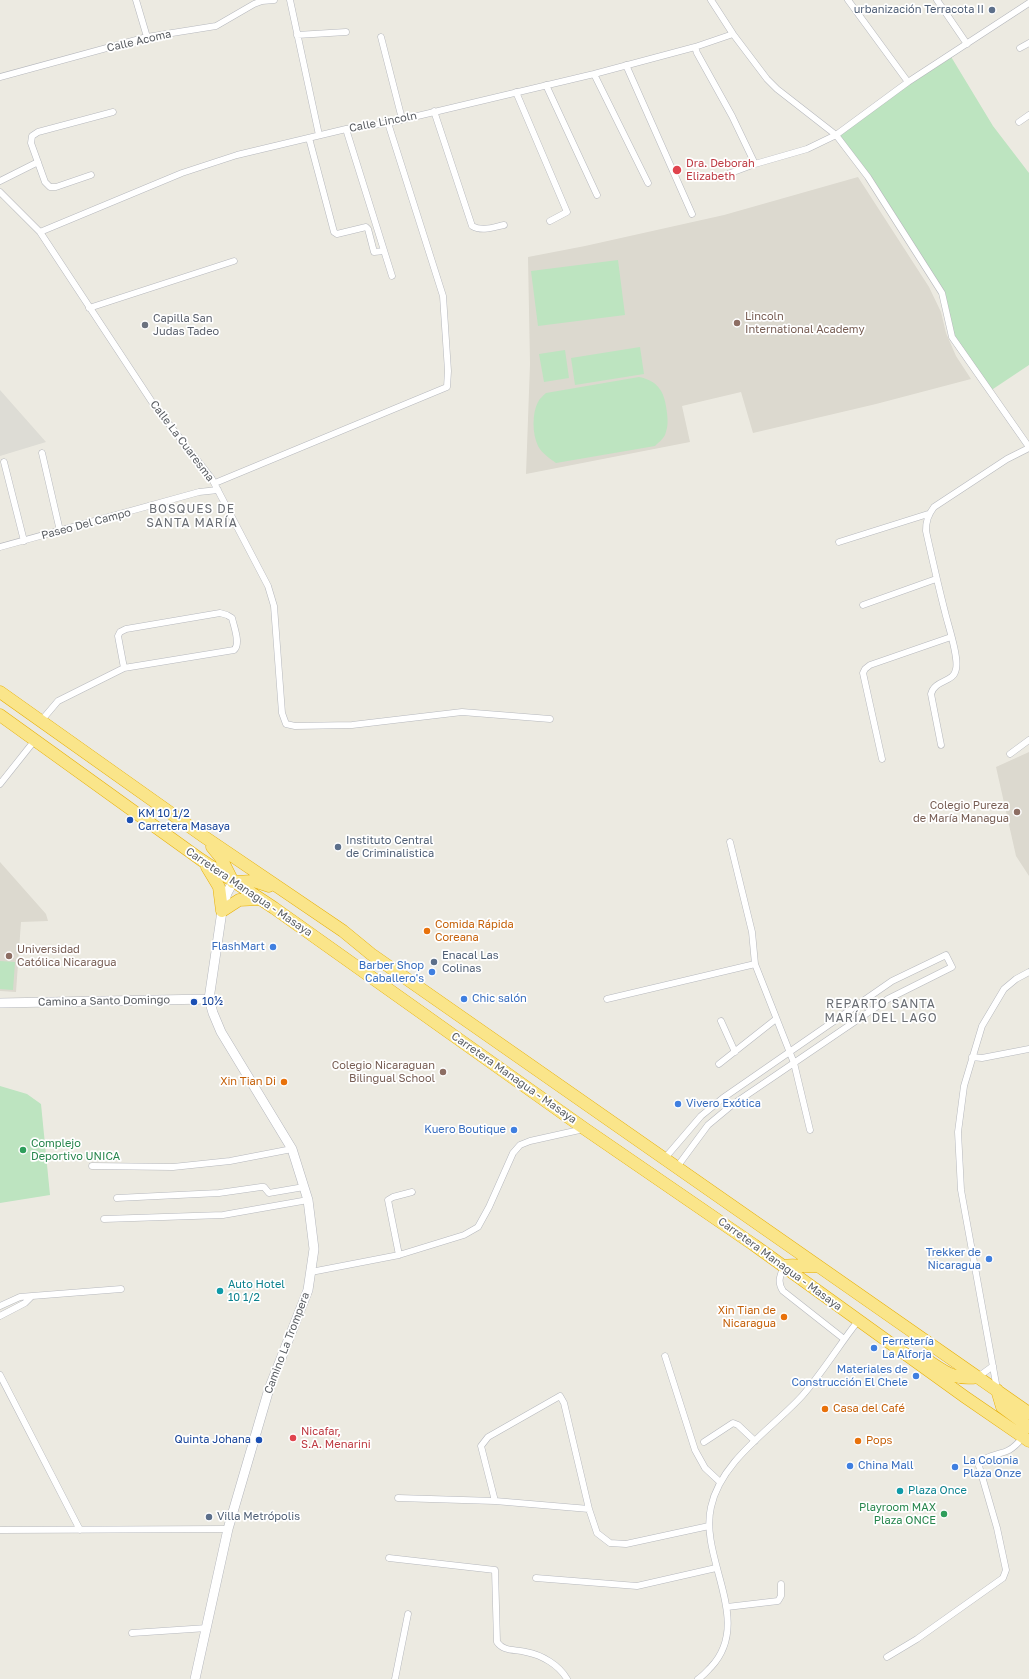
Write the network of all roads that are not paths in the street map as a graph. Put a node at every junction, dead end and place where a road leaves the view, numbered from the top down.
1 (136, 0) edge
2 (274, 0) edge
3 (290, 0) edge
4 (711, 0) edge
5 (848, 0) edge
6 (937, 0) edge
7 (1029, 3) edge
8 (346, 32) dead end
9 (734, 34) junction
10 (297, 35) junction
11 (147, 37) junction
12 (382, 37) dead end
13 (1029, 43) edge
14 (967, 44) junction
15 (695, 47) junction
16 (1020, 48) dead end
17 (626, 65) junction
18 (594, 74) junction
19 (0, 77) edge
20 (908, 82) junction
21 (546, 85) junction
22 (516, 92) junction
23 (434, 111) junction
24 (113, 112) dead end
25 (1029, 115) edge
26 (402, 119) junction
27 (1019, 122) dead end
28 (388, 123) junction
29 (346, 129) junction
30 (319, 135) junction
31 (836, 135) junction
32 (309, 138) junction
33 (38, 162) junction
34 (755, 164) junction
35 (728, 174) dead end
36 (91, 175) dead end
37 (0, 181) edge
38 (648, 183) dead end
39 (0, 192) edge
40 (598, 195) dead end
41 (692, 214) dead end
42 (550, 221) dead end
43 (504, 225) dead end
44 (40, 232) junction
45 (384, 251) junction
46 (234, 261) dead end
47 (392, 276) dead end
48 (89, 308) junction
49 (1029, 447) edge
50 (42, 453) dead end
51 (4, 462) dead end
52 (214, 483) junction
53 (218, 490) junction
54 (928, 514) junction
55 (60, 531) junction
56 (24, 540) junction
57 (840, 542) dead end
58 (0, 547) edge
59 (936, 579) junction
60 (864, 605) dead end
61 (951, 637) junction
62 (124, 668) junction
63 (0, 692) edge
64 (0, 715) edge
65 (550, 719) dead end
66 (41, 721) junction
67 (35, 740) junction
68 (1029, 740) edge
69 (941, 744) dead end
70 (1010, 754) dead end
71 (882, 759) dead end
72 (0, 784) edge
73 (203, 836) junction
74 (730, 842) dead end
75 (200, 859) junction
76 (233, 882) junction
77 (260, 899) junction
78 (222, 911) junction
79 (343, 931) junction
80 (755, 964) junction
81 (1029, 972) edge
82 (209, 999) junction
83 (608, 999) dead end
84 (0, 1003) edge
85 (776, 1019) junction
86 (721, 1021) dead end
87 (1029, 1049) edge
88 (790, 1051) junction
89 (735, 1052) junction
90 (972, 1057) junction
91 (794, 1063) junction
92 (719, 1064) dead end
93 (585, 1129) junction
94 (810, 1130) dead end
95 (292, 1149) junction
96 (665, 1158) junction
97 (92, 1166) dead end
98 (677, 1166) junction
99 (304, 1187) junction
100 (412, 1192) dead end
101 (117, 1198) dead end
102 (308, 1200) junction
103 (104, 1219) dead end
104 (786, 1243) junction
105 (399, 1255) junction
106 (784, 1266) junction
107 (816, 1266) junction
108 (311, 1272) junction
109 (121, 1289) dead end
110 (32, 1296) junction
111 (0, 1306) edge
112 (0, 1316) edge
113 (861, 1322) junction
114 (844, 1339) junction
115 (665, 1356) dead end
116 (993, 1366) junction
117 (0, 1375) edge
118 (978, 1377) junction
119 (997, 1390) junction
120 (8, 1391) junction
121 (0, 1393) edge
122 (1029, 1413) edge
123 (1027, 1435) edge
124 (755, 1441) junction
125 (704, 1442) dead end
126 (720, 1482) junction
127 (398, 1498) dead end
128 (495, 1501) junction
129 (589, 1509) junction
130 (709, 1526) junction
131 (228, 1529) junction
132 (0, 1530) edge
133 (80, 1530) junction
134 (389, 1558) dead end
135 (716, 1568) junction
136 (536, 1578) dead end
137 (781, 1584) dead end
138 (727, 1607) junction
139 (408, 1614) dead end
140 (207, 1628) junction
141 (132, 1633) dead end
142 (887, 1657) dead end
143 (196, 1679) edge
144 (395, 1679) edge
145 (567, 1679) edge
146 (698, 1679) edge

1 - 11 street
2 - 11 street, Calle Acoma
3 - 10 street
4 - 9 street
5 - 20 street
6 - 14 street
7 - 14 street
8 - 10 street
9 - 15 street, Calle Lincoln
9 - 31 street
10 - 30 street
11 - 19 street, Calle Acoma
12 - 26 street
13 - 16 street
14 - 20 street
15 - 17 street, Calle Lincoln
15 - 34 street
17 - 18 street, Calle Lincoln
17 - 41 street
18 - 21 street, Calle Lincoln
18 - 38 street
20 - 31 street
21 - 22 street, Calle Lincoln
21 - 40 street
22 - 23 street, Calle Lincoln
22 - 42 street
23 - 26 street, Calle Lincoln
23 - 43 street
24 - 33 street
25 - 27 street
26 - 28 street, Calle Lincoln
28 - 29 street, Calle Lincoln
28 - 52 street
29 - 30 street, Calle Lincoln
29 - 45 street
30 - 32 street, Calle Lincoln
31 - 34 street
31 - 49 street
32 - 44 street, Calle Lincoln
32 - 45 street
33 - 36 street
33 - 37 street
34 - 35 street
39 - 44 street, Calle La Cuaresma
44 - 48 street, Calle La Cuaresma
45 - 47 street
46 - 48 street
48 - 52 street, Calle La Cuaresma
49 - 54 street
50 - 55 street
51 - 56 street
52 - 53 street, Calle La Cuaresma
53 - 55 street, Paseo Del Campo
53 - 65 street, Calle La Cuaresma
54 - 57 street
54 - 59 street
55 - 56 street, Paseo Del Campo
56 - 58 street, Paseo Del Campo
59 - 60 street
59 - 61 street
61 - 69 street
61 - 71 street
62 - 62 street
62 - 66 street
63 - 66 highway, Carretera Managua - Masaya
64 - 67 highway, Carretera Managua - Masaya
66 - 73 highway, Carretera Managua - Masaya
67 - 72 street
67 - 75 highway, Carretera Managua - Masaya
68 - 70 street
73 - 76 highway
73 - 79 highway, Carretera Managua - Masaya
74 - 80 street
75 - 76 highway, Carretera Managua - Masaya
75 - 78 highway
76 - 77 highway, Carretera Managua - Masaya
76 - 78 street
76 - 79 highway
77 - 78 highway
77 - 93 highway, Carretera Managua - Masaya
78 - 82 street
79 - 96 highway, Carretera Managua - Masaya
80 - 83 street
80 - 85 street
81 - 90 street
82 - 84 street, Camino a Santo Domingo
82 - 95 street, Camino La Trompera
85 - 88 street
85 - 89 street
86 - 89 street
87 - 90 street
88 - 91 street
88 - 91 street
88 - 96 street
89 - 92 street
90 - 116 street
91 - 94 street
91 - 98 street
93 - 105 street
93 - 106 highway, Carretera Managua - Masaya
95 - 97 street
95 - 99 street, Camino La Trompera
96 - 98 highway, Carretera Managua - Masaya
98 - 104 highway, Carretera Managua - Masaya
99 - 101 street
99 - 102 street, Camino La Trompera
100 - 105 street
102 - 103 street
102 - 108 street, Camino La Trompera
104 - 106 highway
104 - 107 highway, Carretera Managua - Masaya
105 - 108 street
106 - 107 highway
106 - 113 highway, Carretera Managua - Masaya
106 - 114 street
107 - 118 highway, Carretera Managua - Masaya
108 - 131 street, Camino La Trompera
109 - 110 street
110 - 111 street
110 - 112 street
113 - 114 street
113 - 118 highway
113 - 123 highway, Carretera Managua - Masaya
114 - 124 street
115 - 126 street
116 - 118 street
116 - 119 street
117 - 120 street
118 - 119 highway, Carretera Managua - Masaya
119 - 122 highway, Carretera Managua - Masaya
119 - 123 highway
120 - 121 street
120 - 133 street
123 - 142 street
124 - 125 street
124 - 126 street
126 - 130 street
127 - 128 street
128 - 129 street
128 - 129 street
129 - 130 street
130 - 135 street
131 - 133 street
131 - 140 street, Camino La Trompera
132 - 133 street
134 - 145 street
135 - 136 street
135 - 138 street
137 - 138 street
138 - 146 street
139 - 144 street
140 - 141 street
140 - 143 street, Camino La Trompera

